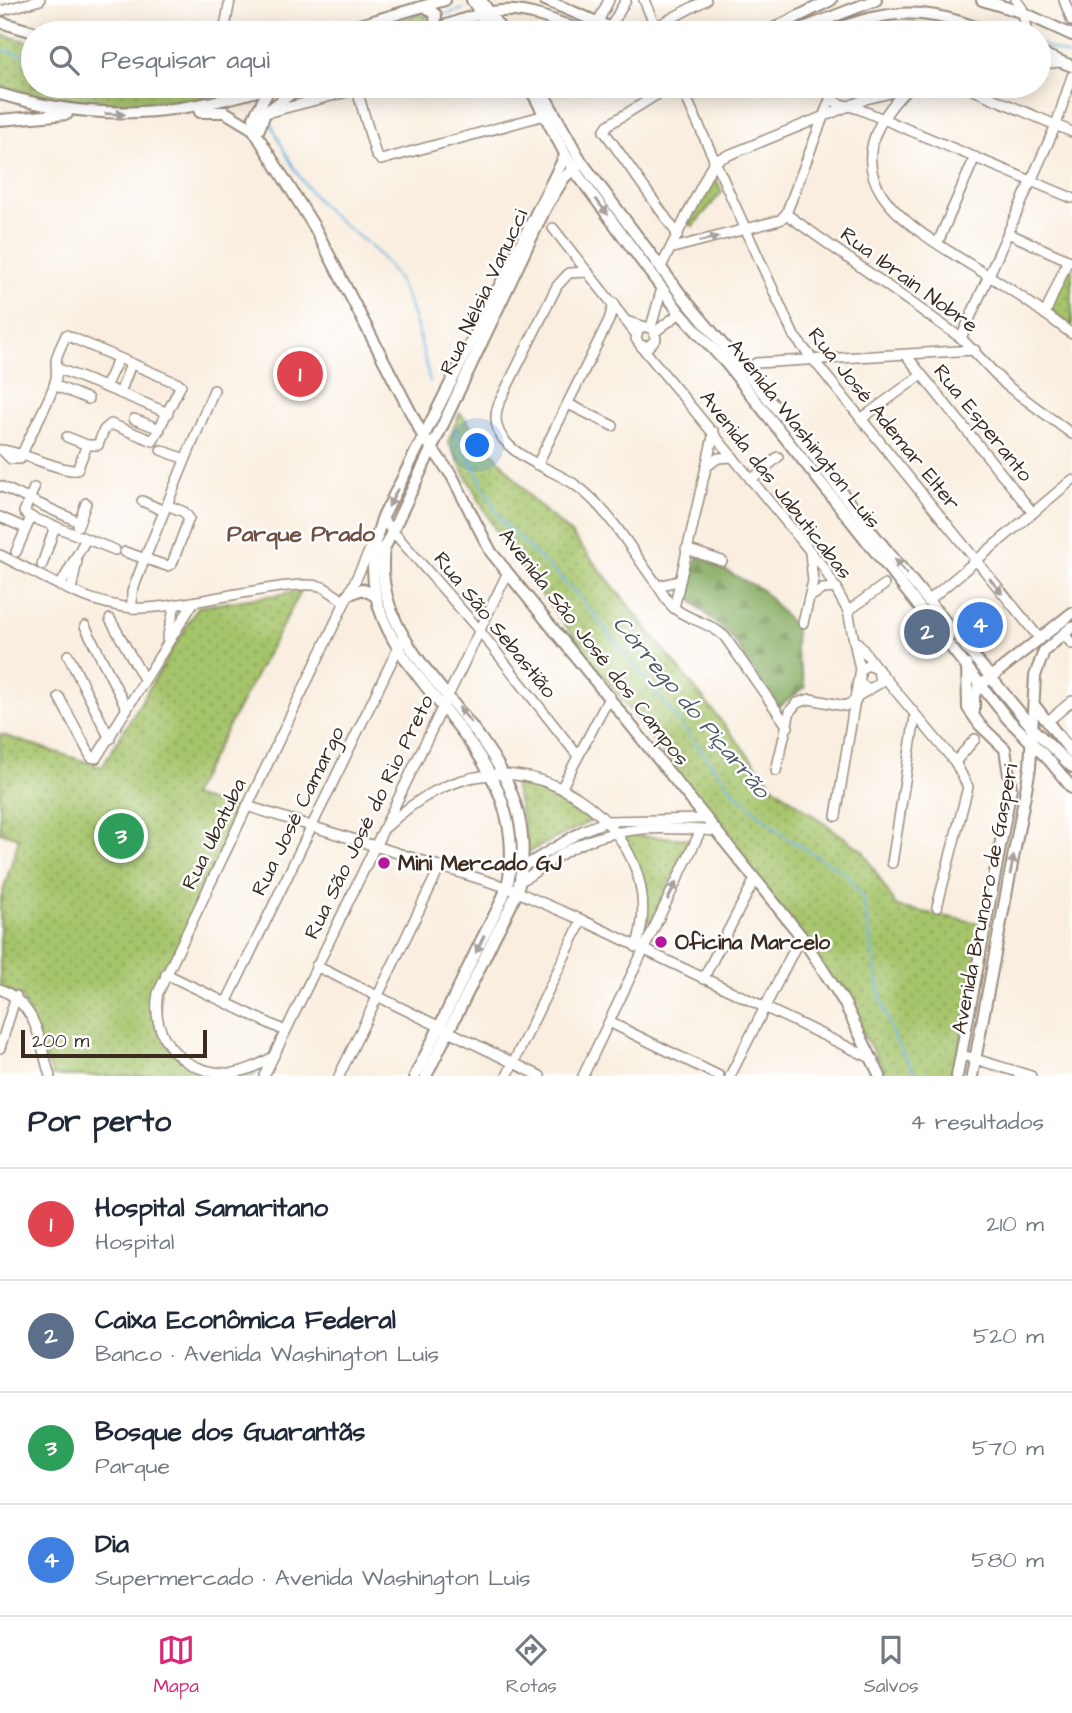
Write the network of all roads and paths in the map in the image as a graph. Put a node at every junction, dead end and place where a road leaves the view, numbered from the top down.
1 (40, 0) edge
2 (230, 0) edge
3 (445, 0) edge
4 (472, 0) edge
5 (545, 0) edge
6 (609, 0) edge
7 (626, 0) edge
8 (644, 0) edge
9 (691, 0) edge
10 (706, 0) edge
11 (831, 0) edge
12 (876, 0) edge
13 (982, 0) edge
14 (1016, 0) edge
15 (1064, 0) edge
16 (421, 3) edge
17 (483, 8) edge
18 (685, 9) junction
19 (0, 11) edge
20 (1024, 13) junction
21 (870, 18) junction
22 (226, 21) edge
23 (378, 21) edge
24 (434, 21) edge
25 (454, 21) edge
26 (555, 21) edge
27 (595, 21) edge
28 (598, 21) edge
29 (614, 21) edge
30 (652, 21) edge
31 (668, 21) edge
32 (789, 21) edge
33 (822, 21) edge
34 (862, 21) edge
35 (867, 21) edge
36 (954, 21) edge
37 (1025, 21) edge
38 (1041, 21) edge
39 (0, 22) edge
40 (1072, 22) edge
41 (1051, 25) edge
42 (21, 28) edge
43 (1072, 35) edge
44 (1072, 76) edge
45 (0, 94) edge
46 (230, 98) edge
47 (265, 98) edge
48 (286, 98) edge
49 (311, 98) edge
50 (323, 98) edge
51 (359, 98) edge
52 (536, 98) edge
53 (545, 98) edge
54 (652, 98) edge
55 (686, 98) edge
56 (831, 98) joint
57 (875, 98) edge
58 (900, 98) edge
59 (992, 98) edge
60 (315, 100) junction
61 (849, 106) junction
62 (82, 112) junction
63 (166, 112) junction
64 (265, 113) junction
65 (545, 115) junction
66 (824, 116) junction
67 (883, 118) junction
68 (0, 120) edge
69 (1056, 125) junction
70 (253, 129) junction
71 (1072, 132) edge
72 (266, 148) junction
73 (565, 156) junction
74 (975, 157) junction
75 (714, 160) junction
76 (577, 164) junction
77 (581, 179) junction
78 (1032, 181) junction
79 (559, 185) junction
80 (1072, 198) edge
81 (786, 214) junction
82 (553, 228) dead end
83 (745, 230) junction
84 (1010, 234) junction
85 (678, 235) junction
86 (938, 242) junction
87 (673, 248) junction
88 (575, 256) junction
89 (1070, 261) edge
90 (654, 262) junction
91 (588, 272) junction
92 (569, 273) junction
93 (990, 276) junction
94 (662, 288) junction
95 (682, 296) junction
96 (614, 303) junction
97 (680, 313) junction
98 (1045, 314) junction
99 (609, 320) junction
100 (627, 320) junction
101 (648, 332) junction
102 (1072, 334) edge
103 (961, 338) junction
104 (641, 346) junction
105 (975, 350) junction
106 (906, 355) junction
107 (118, 359) junction
108 (812, 359) junction
109 (657, 363) junction
110 (756, 363) dead end
111 (131, 365) junction
112 (59, 369) junction
113 (921, 375) junction
114 (54, 385) junction
115 (105, 387) junction
116 (214, 390) dead end
117 (120, 393) junction
118 (88, 398) dead end
119 (568, 404) junction
120 (168, 413) junction
121 (436, 415) junction
122 (134, 419) dead end
123 (415, 419) junction
124 (861, 419) junction
125 (613, 426) dead end
126 (160, 429) junction
127 (714, 432) junction
128 (1072, 435) edge
129 (423, 436) junction
130 (67, 437) dead end
131 (87, 445) junction
132 (432, 447) junction
133 (1, 450) edge
134 (162, 450) dead end
135 (733, 457) junction
136 (778, 457) dead end
137 (19, 458) junction
138 (185, 460) junction
139 (537, 466) junction
140 (705, 468) junction
141 (751, 480) junction
142 (1072, 480) edge
143 (0, 486) edge
144 (34, 488) dead end
145 (29, 499) junction
146 (142, 501) dead end
147 (86, 503) dead end
148 (165, 508) junction
149 (1033, 513) junction
150 (0, 517) edge
151 (31, 517) junction
152 (382, 519) junction
153 (79, 522) junction
154 (55, 526) junction
155 (25, 528) junction
156 (391, 528) junction
157 (75, 534) junction
158 (377, 534) junction
159 (86, 539) junction
160 (686, 548) junction
161 (810, 551) junction
162 (16, 552) dead end
163 (0, 555) edge
164 (145, 558) junction
165 (77, 559) junction
166 (722, 561) dead end
167 (975, 561) junction
168 (42, 565) dead end
169 (507, 574) junction
170 (678, 581) junction
171 (884, 585) dead end
172 (61, 586) junction
173 (658, 586) junction
174 (837, 589) junction
175 (71, 590) junction
176 (374, 595) junction
177 (810, 597) junction
178 (347, 598) junction
179 (928, 601) junction
180 (193, 603) junction
181 (176, 605) junction
182 (135, 608) junction
183 (674, 608) junction
184 (848, 611) junction
185 (1072, 613) edge
186 (110, 618) dead end
187 (803, 622) dead end
188 (85, 626) dead end
189 (478, 630) junction
190 (1068, 631) edge
191 (854, 635) junction
192 (403, 638) junction
193 (1040, 639) junction
194 (1072, 644) edge
195 (164, 647) junction
196 (397, 649) junction
197 (1023, 654) junction
198 (68, 655) dead end
199 (967, 665) junction
200 (878, 669) junction
201 (860, 670) junction
202 (992, 676) junction
203 (1035, 676) junction
204 (144, 679) junction
205 (858, 681) junction
206 (981, 685) junction
207 (874, 687) junction
208 (894, 687) junction
209 (448, 694) junction
210 (610, 696) junction
211 (989, 696) junction
212 (59, 697) dead end
213 (856, 699) junction
214 (1072, 701) edge
215 (442, 705) junction
216 (845, 706) junction
217 (1034, 706) junction
218 (127, 709) junction
219 (854, 716) junction
220 (915, 717) junction
221 (1026, 719) junction
222 (977, 720) junction
223 (1046, 722) junction
224 (788, 727) junction
225 (1034, 730) junction
226 (932, 737) junction
227 (110, 739) junction
228 (975, 740) dead end
229 (1033, 745) junction
230 (909, 750) junction
231 (1072, 753) edge
232 (578, 756) junction
233 (1050, 761) junction
234 (955, 762) junction
235 (1072, 767) edge
236 (1011, 768) junction
237 (1029, 769) junction
238 (776, 771) dead end
239 (499, 775) junction
240 (562, 787) junction
241 (1072, 788) edge
242 (247, 806) junction
243 (836, 816) dead end
244 (607, 821) junction
245 (311, 825) junction
246 (703, 825) junction
247 (382, 831) junction
248 (615, 831) junction
249 (374, 846) junction
250 (892, 863) dead end
251 (440, 867) junction
252 (521, 868) junction
253 (755, 879) junction
254 (514, 887) junction
255 (937, 907) dead end
256 (582, 919) junction
257 (801, 936) junction
258 (639, 949) junction
259 (316, 966) junction
260 (166, 974) junction
261 (702, 979) junction
262 (0, 989) edge
263 (16, 996) junction
264 (378, 996) junction
265 (227, 1001) junction
266 (763, 1009) junction
267 (609, 1022) junction
268 (444, 1029) junction
269 (285, 1031) junction
270 (0, 1048) edge
271 (962, 1055) junction
272 (273, 1056) junction
273 (975, 1058) junction
274 (873, 1059) junction
275 (513, 1063) junction
276 (50, 1076) edge
277 (264, 1076) edge
278 (340, 1076) edge
279 (415, 1076) edge
280 (426, 1076) edge
281 (507, 1076) edge
282 (540, 1076) edge
283 (583, 1076) edge
284 (719, 1076) edge
285 (730, 1076) edge
286 (880, 1076) edge
287 (957, 1076) edge
288 (972, 1076) edge
289 (1031, 1076) edge

1 - 19 street
2 - 22 street
3 - 16 main road
4 - 17 main road
5 - 27 main road
6 - 28 street
7 - 29 street
8 - 30 street
9 - 18 street
10 - 18 street
11 - 32 main road
12 - 33 main road
13 - 20 main road
14 - 20 street
15 - 40 street
16 - 23 main road
16 - 24 main road
17 - 25 main road
17 - 26 main road
18 - 31 street
20 - 37 street
20 - 38 main road
21 - 34 main road
21 - 35 street
21 - 36 main road
39 - 42 main road
41 - 43 main road
44 - 69 street
45 - 62 main road
46 - 63 main road
47 - 70 main road
48 - 64 main road
49 - 60 street
50 - 60 street
51 - 65 street
52 - 65 main road, Avenida Washington Luis
53 - 76 main road, Avenida Washington Luis
54 - 85 street
55 - 75 street, Rua José Ademar Elter
56 - 61 street
56 - 66 street
57 - 61 street
58 - 67 street
59 - 69 street
60 - 64 street
61 - 66 street
61 - 67 street
62 -> 63 main road
62 - 68 main road
63 - 70 main road
64 - 72 main road, Avenida São José dos Campos
65 - 73 main road, Avenida Washington Luis
66 - 75 street
66 - 81 street
67 - 74 street
67 - 86 street
69 - 71 street
69 - 78 street
70 - 72 main road, Avenida São José dos Campos
72 - 123 main road, Avenida São José dos Campos
73 - 76 main road, Avenida Washington Luis
73 - 121 main road, Rua Nélsia Vanucci
74 - 78 street
74 - 86 street
75 - 83 street, Rua José Ademar Elter
75 - 85 street
76 - 77 main road, Avenida Washington Luis
76 - 79 main road, Rua Nélsia Vanucci
76 - 90 main road, Avenida Washington Luis
77 - 79 main road
77 -> 90 main road, Avenida Washington Luis
78 - 80 street
78 - 84 street
79 - 132 main road, Rua Nélsia Vanucci
81 - 83 street
81 - 103 street, Rua Ibrain Nobre
82 - 88 street
87 -> 83 street
83 - 108 street, Rua José Ademar Elter
84 - 89 street
84 - 93 street
85 - 87 street
86 - 93 street
87 - 90 street
88 - 91 street
88 - 92 street
89 - 98 street
90 - 94 main road, Avenida Washington Luis
90 - 95 main road, Avenida Washington Luis
91 - 92 street
91 - 96 street
92 - 139 street
93 - 98 street
93 - 103 street
94 - 97 main road, Avenida Washington Luis
94 - 101 street
95 - 97 main road
179 -> 95 main road, Avenida Washington Luis
96 - 99 street
96 - 100 street
97 - 101 street
97 - 199 main road, Avenida Washington Luis
98 - 102 street
99 - 100 street
99 - 119 street
100 - 101 street
101 - 104 street
101 - 104 street
101 - 109 street
103 - 105 street, Rua Ibrain Nobre
104 - 109 street, Avenida das Jabuticabas
105 - 106 street
105 - 128 street, Rua Ibrain Nobre
106 - 108 street
106 - 113 street, Rua Esperanto
107 - 111 street
107 - 112 street
107 - 115 street
108 - 110 street
108 - 124 street, Rua José Ademar Elter
109 - 127 street, Avenida das Jabuticabas
111 - 117 street
111 - 120 street
112 - 114 street
112 - 115 street
113 - 124 street
113 - 149 street, Rua Esperanto
114 - 118 street
114 - 137 street
115 - 117 street
116 - 138 street
117 - 120 street
119 - 125 street
119 - 139 street
120 - 126 street
121 - 123 main road
121 - 129 main road, Rua Nélsia Vanucci
122 - 126 street
123 - 129 main road, Avenida São José dos Campos
124 - 167 street, Rua José Ademar Elter
126 - 131 street
127 - 135 street, Avenida das Jabuticabas
127 - 140 street
129 - 132 main road, Avenida São José dos Campos
129 -> 152 main road, Rua Nélsia Vanucci
130 - 131 street
131 - 137 street
132 - 156 main road, Rua Nélsia Vanucci
132 - 169 main road, Avenida São José dos Campos
133 - 137 street
134 - 138 street
135 - 140 street
135 - 141 street, Avenida das Jabuticabas
136 - 141 street
138 - 148 street
139 - 173 street
140 - 160 street
141 - 161 street, Avenida das Jabuticabas
142 - 149 street
143 - 145 street
144 - 145 street
145 - 151 street
145 - 153 street
146 - 148 street
147 - 153 street
148 - 164 street
148 - 164 street
149 - 167 street
150 - 155 street
151 - 154 street
151 - 155 street
152 - 156 street, Rua São Sebastião
152 - 158 main road, Rua Nélsia Vanucci
153 - 157 street
154 - 157 street
154 - 168 street
155 - 162 street
156 - 189 street, Rua São Sebastião
156 - 192 main road, Rua Nélsia Vanucci
157 - 159 street
158 - 176 main road, Rua Nélsia Vanucci
158 - 178 street, Rua Ubatuba
159 - 164 street
159 - 165 street
160 - 166 street
160 - 170 street
161 - 174 street, Avenida das Jabuticabas
161 - 177 street
163 - 172 street
164 - 182 street
165 - 172 street
165 - 175 street
167 - 179 street
167 -> 193 street, Rua José Ademar Elter
169 - 189 street, Rua São José do Rio Preto
169 - 210 main road, Avenida São José dos Campos
170 - 173 street
170 - 183 street
171 - 184 street
172 - 175 street
173 - 183 street
174 - 177 street
174 - 184 street, Avenida das Jabuticabas
175 - 182 street
176 - 178 main road
176 - 196 main road, Rua Nélsia Vanucci
177 - 187 street
178 - 180 street
178 - 242 street, Rua Ubatuba
179 - 202 main road, Avenida Washington Luis
180 - 181 street
180 - 195 street
181 - 182 street
181 - 195 street
183 - 224 street
184 - 191 street, Avenida das Jabuticabas
185 - 193 main road
186 - 204 street
188 - 218 street
189 - 209 street, Rua São José do Rio Preto
189 - 232 street, Rua São Sebastião
190 - 194 street
190 - 203 main road
191 - 200 street
191 - 201 street, Avenida das Jabuticabas
192 - 196 street, Rua José Camargo
192 - 209 main road, Rua Nélsia Vanucci
193 - 197 main road
195 - 204 street
196 - 215 main road, Rua Nélsia Vanucci
196 - 245 street, Rua José Camargo
197 - 202 main road
197 - 203 main road
198 - 227 street
199 - 206 main road, Avenida Washington Luis
199 - 222 main road, Avenida Brunoro de Gasperi
200 - 201 street
200 - 207 street
200 - 208 street
201 - 205 street
202 - 206 main road
202 - 221 main road, Avenida Washington Luis
203 - 217 main road, Avenida Brunoro de Gasperi
204 - 218 street
205 - 207 street
205 - 213 street
206 - 211 main road, Avenida Washington Luis
206 - 222 main road
207 - 208 street
207 - 213 street
208 - 220 street
209 - 215 street, Rua São José do Rio Preto
239 -> 209 main road, Rua Nélsia Vanucci
210 - 232 street
210 - 246 main road, Avenida São José dos Campos
211 - 221 main road
211 - 229 main road, Avenida Washington Luis
212 - 227 street
213 - 216 street
213 - 219 street
214 - 223 street
215 - 239 main road, Rua Nélsia Vanucci
215 - 247 street, Rua São José do Rio Preto
216 - 219 street
216 - 224 street
217 - 223 main road
217 - 225 main road, Avenida Brunoro de Gasperi
218 - 227 street
219 - 243 street
220 - 226 street
220 - 230 street
221 - 225 main road, Avenida Washington Luis
222 - 236 main road, Avenida Brunoro de Gasperi
223 - 231 main road
224 - 238 street
225 - 229 main road, Avenida Brunoro de Gasperi
225 - 235 main road, Avenida Washington Luis
226 - 230 street
226 - 234 street
228 - 234 street
229 - 233 main road, Avenida Washington Luis
229 - 237 main road, Avenida Brunoro de Gasperi
230 - 250 street
232 - 240 street
233 - 237 main road
233 - 241 main road, Avenida Washington Luis
234 - 255 street
236 - 237 main road
236 - 271 main road, Avenida Brunoro de Gasperi
273 -> 237 main road, Avenida Brunoro de Gasperi
239 - 240 street
239 - 247 street
239 - 252 main road
239 - 254 main road
240 - 244 street
242 - 245 street
242 - 260 street, Rua Ubatuba
244 - 246 street
244 - 248 street
244 - 252 street
245 - 249 street
245 - 265 street, Rua José Camargo
246 - 248 street
246 - 253 main road, Avenida São José dos Campos
258 -> 246 street
247 - 249 street, Rua São José do Rio Preto
248 - 254 street
248 - 258 street
249 - 251 street
249 - 259 street, Rua São José do Rio Preto
251 - 254 street
251 - 264 street
252 - 254 main road
253 - 257 main road, Avenida São José dos Campos
253 - 261 street
254 - 256 street
254 - 268 main road
256 - 258 street
256 - 275 street
257 - 266 street
257 - 274 main road, Avenida São José dos Campos
258 - 261 street
258 - 267 street
259 - 264 street
259 - 269 street, Rua São José do Rio Preto
260 - 265 street
260 - 272 street, Rua Ubatuba
261 - 266 street
262 - 263 street
263 - 270 street
263 - 276 street
264 - 268 street
264 - 278 street
265 - 269 street
266 - 274 street
266 - 285 street
267 - 283 street
267 - 284 street
268 - 275 street
268 - 279 main road
268 - 280 main road
269 - 272 street, Rua São José do Rio Preto
271 - 273 street
271 - 287 main road, Avenida Brunoro de Gasperi
272 - 277 street, Rua São José do Rio Preto
273 - 288 main road, Avenida Brunoro de Gasperi
273 - 289 street
274 - 286 main road, Avenida São José dos Campos
275 - 281 street
275 - 282 street

